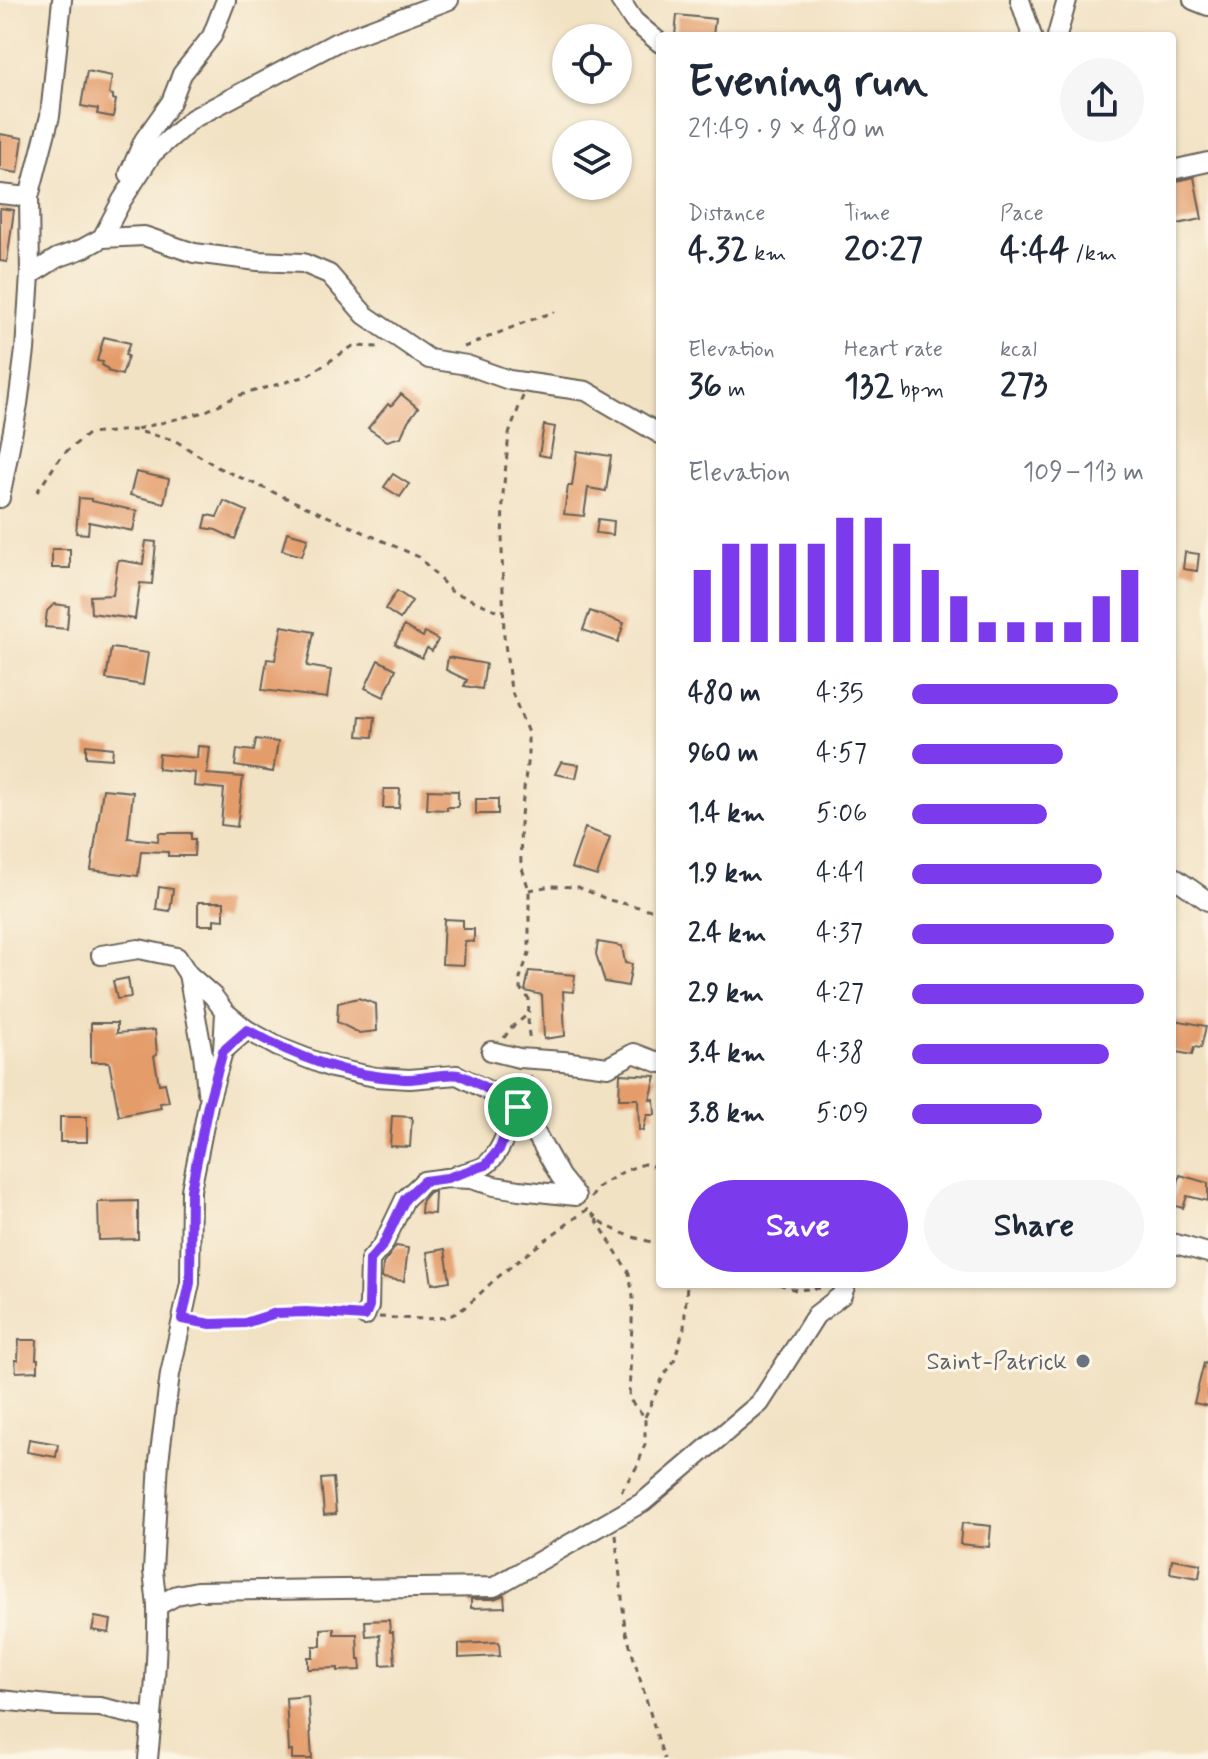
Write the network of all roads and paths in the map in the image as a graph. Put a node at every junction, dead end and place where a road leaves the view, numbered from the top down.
1 (62, 0) edge
2 (226, 0) edge
3 (449, 0) edge
4 (620, 0) edge
5 (1020, 0) edge
6 (1068, 1) edge
7 (1031, 32) edge
8 (1058, 32) edge
9 (656, 40) edge
10 (1208, 162) edge
11 (1176, 169) edge
12 (0, 194) edge
13 (29, 197) junction
14 (122, 200) junction
15 (102, 238) junction
16 (30, 275) junction
17 (555, 312) dead end
18 (382, 347) dead end
19 (463, 347) dead end
20 (526, 382) junction
21 (133, 430) junction
22 (656, 432) edge
23 (37, 492) dead end
24 (0, 498) edge
25 (503, 613) junction
26 (1176, 879) edge
27 (529, 890) junction
28 (1208, 901) edge
29 (656, 911) edge
30 (101, 955) dead end
31 (188, 974) junction
32 (225, 1012) junction
33 (247, 1030) junction
34 (223, 1051) junction
35 (491, 1051) dead end
36 (532, 1059) junction
37 (656, 1061) edge
38 (208, 1105) junction
39 (518, 1107) junction
40 (656, 1167) edge
41 (447, 1178) junction
42 (588, 1209) junction
43 (596, 1219) junction
44 (656, 1243) edge
45 (1176, 1244) edge
46 (1208, 1253) edge
47 (687, 1288) edge
48 (790, 1288) edge
49 (816, 1288) edge
50 (816, 1288) edge
51 (844, 1290) edge
52 (365, 1316) junction
53 (182, 1319) junction
54 (645, 1417) junction
55 (614, 1519) junction
56 (157, 1606) junction
57 (0, 1700) edge
58 (152, 1719) junction
59 (148, 1759) edge
60 (664, 1759) edge

1 - 13 street
2 - 14 street
3 - 14 street
4 - 9 street
5 - 7 street
6 - 8 street
10 - 11 street
12 - 13 street
13 - 16 street
14 - 15 street
15 - 16 street
15 - 20 street
16 - 24 street
17 - 19 path
18 - 21 path
20 - 22 street
20 - 25 path
21 - 23 path
21 - 25 path
25 - 27 path
26 - 28 street
27 - 29 path
27 - 36 path
30 - 31 street
31 - 32 street
31 - 38 street
32 - 33 street
32 - 34 street
33 - 34 street
33 - 39 street
34 - 38 street
35 - 36 street
36 - 37 street
36 - 39 path
38 - 53 street
39 - 41 street
39 - 41 street
40 - 42 path
41 - 52 street
42 - 43 path
42 - 52 path
43 - 44 path
43 - 54 path
45 - 46 street
47 - 54 path
48 - 49 path
50 - 51 path
51 - 55 street
52 - 53 path
53 - 56 street
54 - 55 path
55 - 56 street
55 - 60 path
56 - 58 street
57 - 58 street
58 - 59 street

